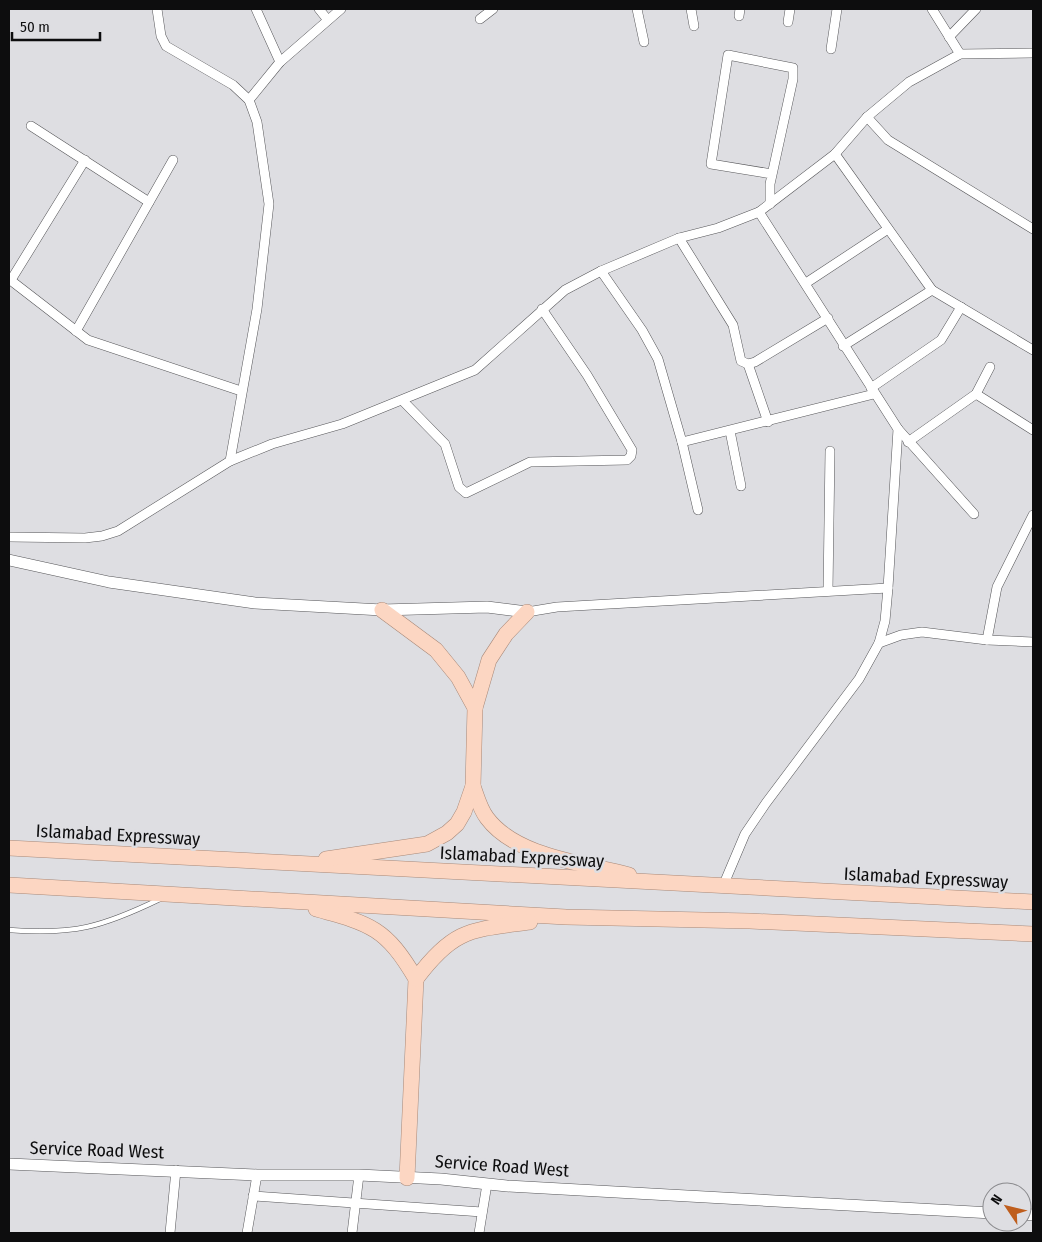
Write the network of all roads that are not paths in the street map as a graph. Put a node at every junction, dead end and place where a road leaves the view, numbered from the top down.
1 (157, 9) edge
2 (256, 9) edge
3 (320, 9) edge
4 (341, 9) edge
5 (493, 9) edge
6 (637, 9) edge
7 (691, 9) edge
8 (790, 9) edge
9 (837, 9) edge
10 (932, 9) edge
11 (976, 9) edge
12 (327, 19) junction
13 (480, 19) dead end
14 (788, 22) dead end
15 (694, 26) dead end
16 (949, 36) junction
17 (644, 42) dead end
18 (831, 49) dead end
19 (1033, 53) edge
20 (960, 54) junction
21 (280, 62) junction
22 (249, 100) junction
23 (867, 117) junction
24 (31, 126) dead end
25 (835, 154) junction
26 (85, 160) junction
27 (173, 160) dead end
28 (772, 174) junction
29 (149, 202) junction
30 (770, 204) junction
31 (759, 212) junction
32 (888, 228) junction
33 (1033, 228) edge
34 (679, 238) junction
35 (601, 271) junction
36 (10, 280) edge
37 (806, 283) junction
38 (932, 290) junction
39 (961, 307) junction
40 (542, 309) junction
41 (828, 318) junction
42 (76, 331) junction
43 (843, 346) junction
44 (1033, 350) edge
45 (748, 364) junction
46 (990, 367) dead end
47 (241, 391) junction
48 (872, 391) junction
49 (976, 394) junction
50 (403, 401) junction
51 (768, 422) junction
52 (898, 429) junction
53 (1033, 430) edge
54 (730, 431) junction
55 (682, 442) junction
56 (908, 442) junction
57 (830, 451) dead end
58 (230, 461) junction
59 (741, 486) dead end
60 (698, 510) dead end
61 (974, 514) dead end
62 (1033, 515) edge
63 (9, 537) edge
64 (9, 560) edge
65 (888, 588) junction
66 (828, 591) junction
67 (382, 610) junction
68 (528, 612) junction
69 (986, 640) junction
70 (1033, 642) edge
71 (879, 643) junction
72 (475, 708) junction
73 (473, 786) junction
74 (9, 848) edge
75 (297, 864) junction
76 (656, 882) junction
77 (9, 885) edge
78 (723, 886) junction
79 (173, 893) junction
80 (283, 901) junction
81 (1033, 902) edge
82 (566, 917) junction
83 (9, 930) edge
84 (1033, 934) edge
85 (416, 979) junction
86 (9, 1164) edge
87 (176, 1170) junction
88 (257, 1175) junction
89 (358, 1175) junction
90 (407, 1178) junction
91 (487, 1184) junction
92 (253, 1196) junction
93 (355, 1203) junction
94 (982, 1211) edge
95 (482, 1212) junction
96 (170, 1233) edge
97 (247, 1233) edge
98 (352, 1233) edge
99 (478, 1233) edge

1 - 22 street
2 - 21 street
3 - 12 street
4 - 12 street
5 - 13 street
6 - 17 street
7 - 15 street
8 - 14 street
9 - 18 street
10 - 16 street
11 - 16 street
12 - 21 street
16 - 20 street
19 - 20 street
20 - 23 street
21 - 22 street
22 - 47 street
23 - 25 street
23 - 33 street
24 - 26 street
25 - 30 street
25 - 32 street
26 - 29 street
26 - 36 street
27 - 29 street
28 - 28 street
28 - 30 street
29 - 42 street
30 - 31 street
31 - 34 street
31 - 37 street
32 - 37 street
32 - 38 street
34 - 35 street
34 - 45 street
35 - 40 street
35 - 55 street
36 - 42 street
37 - 41 street
38 - 39 street
38 - 43 street
39 - 44 street
39 - 48 street
40 - 50 street
40 - 50 street
41 - 43 street
41 - 45 street
42 - 47 street
43 - 48 street
45 - 51 street
46 - 49 street
47 - 58 street
48 - 51 street
48 - 52 street
49 - 53 street
49 - 56 street
50 - 58 street
51 - 54 street
52 - 56 street
52 - 65 street
54 - 55 street
54 - 59 street
55 - 60 street
56 - 61 street
57 - 66 street
58 - 63 street
62 - 69 street
64 - 67 street
65 - 66 street
65 - 71 street
66 - 68 street
67 - 68 street
67 - 72 highway
68 - 72 highway
69 - 70 street
69 - 71 street
71 - 78 street
72 - 73 highway
73 - 75 highway
73 - 76 highway
74 - 75 highway, Islamabad Expressway
75 - 76 highway, Islamabad Expressway
76 - 78 highway, Islamabad Expressway
77 - 79 highway
78 - 81 highway, Islamabad Expressway
79 - 80 highway
79 - 83 lane
80 - 82 highway
80 - 85 highway
82 - 84 highway
82 - 85 highway
85 - 90 highway
86 - 87 street, Service Road West
87 - 88 street, Service Road West
87 - 96 street
88 - 89 street, Service Road West
88 - 92 street
89 - 90 street, Service Road West
89 - 93 street
90 - 91 street, Service Road West
91 - 94 street, Service Road West
91 - 95 street
92 - 93 street
92 - 97 street
93 - 95 street
93 - 98 street
95 - 99 street

